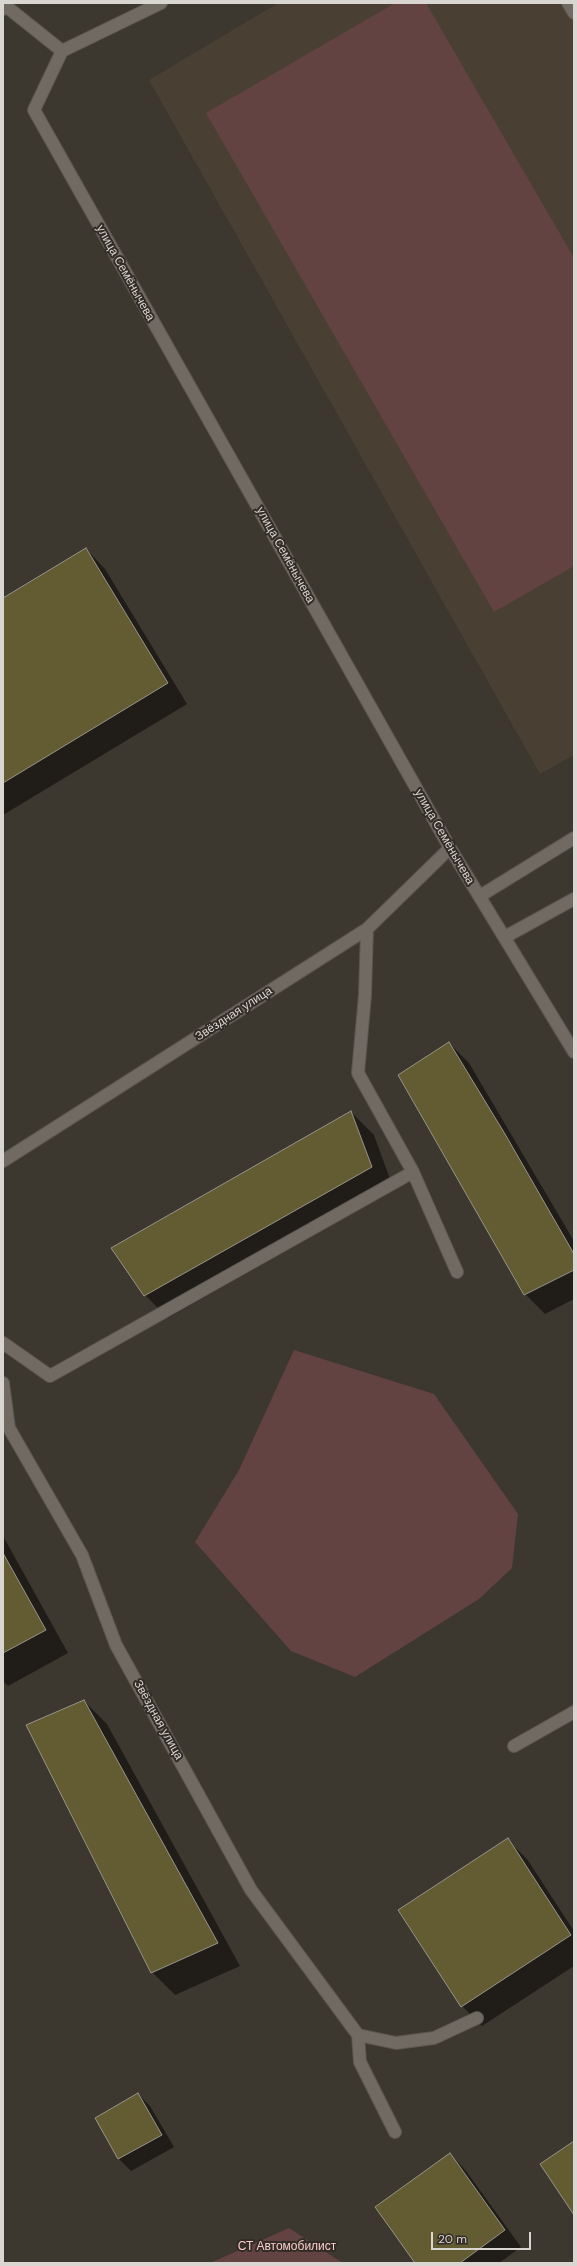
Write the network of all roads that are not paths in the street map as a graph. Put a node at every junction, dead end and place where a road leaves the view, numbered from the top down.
1 (161, 3) edge
2 (568, 3) edge
3 (5, 7) edge
4 (574, 13) edge
5 (62, 51) junction
6 (574, 838) edge
7 (450, 848) junction
8 (480, 896) junction
9 (574, 899) edge
10 (367, 929) junction
11 (505, 937) junction
12 (574, 1052) edge
13 (3, 1161) edge
14 (413, 1172) junction
15 (457, 1272) dead end
16 (3, 1343) edge
17 (3, 1383) edge
18 (574, 1712) edge
19 (514, 1746) dead end
20 (477, 2018) dead end
21 (358, 2036) junction
22 (395, 2132) dead end

1 - 5 street
2 - 4 street
3 - 5 street
5 - 7 street, улица Семёнычева
6 - 8 street
7 - 8 street, улица Семёнычева
7 - 10 street, Звёздная улица
8 - 11 street, улица Семёнычева
9 - 11 street
10 - 13 street, Звёздная улица
10 - 14 street
11 - 12 street, улица Семёнычева
14 - 15 street
14 - 16 street
17 - 21 street, Звёздная улица
18 - 19 street
20 - 21 street
21 - 22 street

